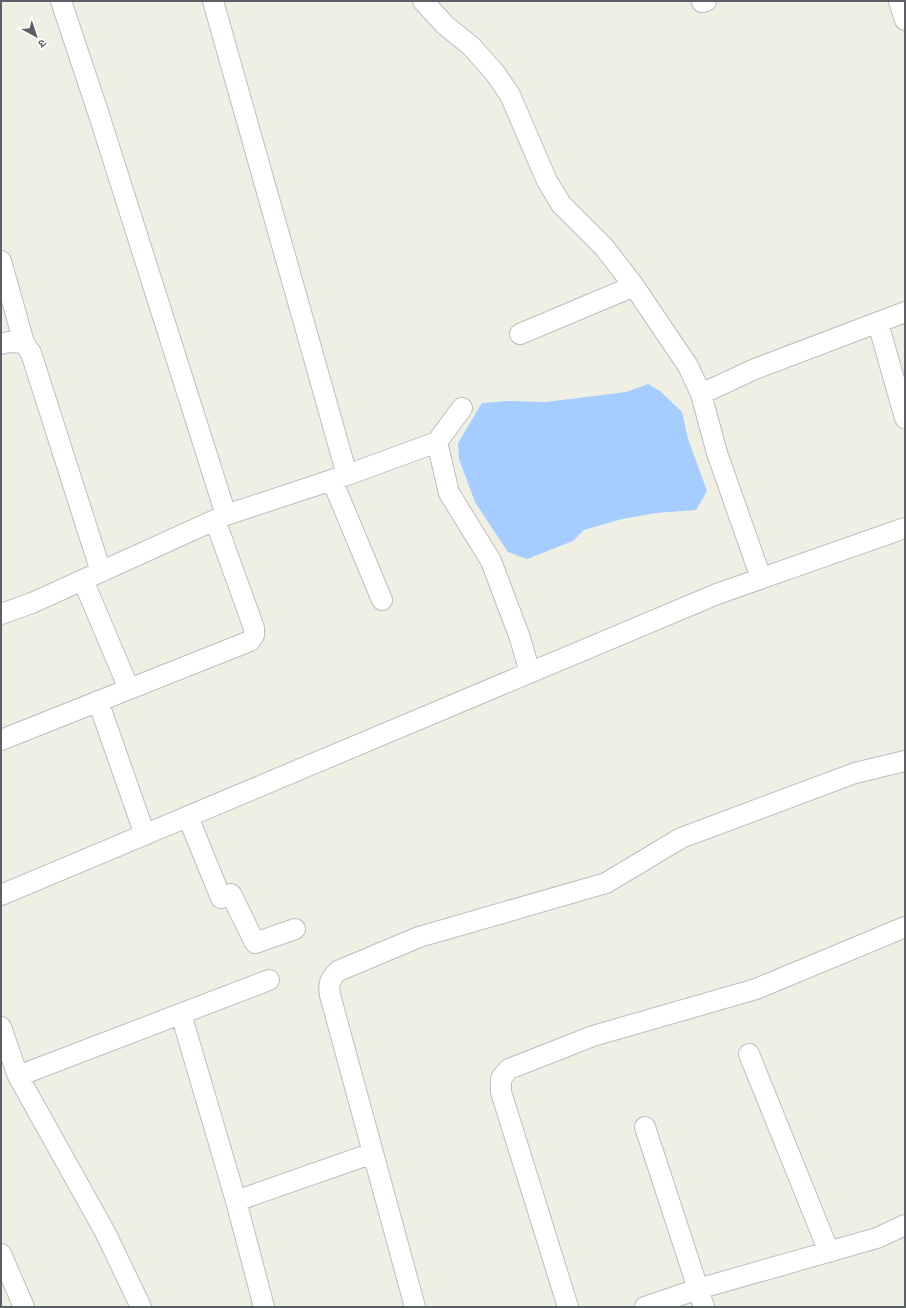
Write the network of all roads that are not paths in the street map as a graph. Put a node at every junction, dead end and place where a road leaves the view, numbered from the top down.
1 (61, 1) edge
2 (213, 1) edge
3 (423, 1) edge
4 (899, 1) edge
5 (905, 20) edge
6 (1, 261) edge
7 (634, 286) junction
8 (905, 312) edge
9 (878, 323) junction
10 (520, 334) dead end
11 (24, 343) junction
12 (1, 344) edge
13 (701, 394) junction
14 (462, 408) dead end
15 (905, 418) edge
16 (437, 442) junction
17 (340, 477) junction
18 (220, 518) junction
19 (905, 528) edge
20 (101, 572) junction
21 (761, 578) junction
22 (83, 580) junction
23 (382, 600) dead end
24 (1, 614) edge
25 (530, 673) junction
26 (129, 689) junction
27 (98, 701) junction
28 (1, 740) edge
29 (905, 761) edge
30 (188, 817) junction
31 (145, 835) junction
32 (1, 895) edge
33 (905, 927) edge
34 (295, 928) dead end
35 (269, 980) dead end
36 (181, 1014) junction
37 (1, 1027) edge
38 (749, 1054) dead end
39 (18, 1076) junction
40 (646, 1127) dead end
41 (373, 1153) junction
42 (236, 1201) junction
43 (905, 1226) edge
44 (829, 1252) junction
45 (1, 1254) edge
46 (701, 1298) edge
47 (24, 1307) edge
48 (141, 1307) edge
49 (264, 1307) edge
50 (415, 1307) edge
51 (568, 1307) edge
52 (645, 1307) edge

1 - 18 street
2 - 17 street
3 - 7 street
4 - 5 street
6 - 11 street
7 - 10 street
7 - 13 street
8 - 9 street
9 - 13 street
9 - 15 street
11 - 12 street
11 - 20 street
13 - 21 street
14 - 16 street
16 - 17 street
16 - 25 street
17 - 18 street
17 - 23 street
18 - 20 street
18 - 26 street
19 - 21 street
20 - 22 street
21 - 25 street
22 - 24 street
22 - 26 street
25 - 30 street
26 - 27 street
27 - 28 street
27 - 31 street
29 - 41 street
30 - 31 street
30 - 34 street
31 - 32 street
33 - 51 street
35 - 36 street
36 - 39 street
36 - 42 street
37 - 39 street
38 - 44 street
39 - 48 street
40 - 46 street
41 - 42 street
41 - 50 street
42 - 49 street
43 - 44 street
44 - 46 street
45 - 47 street
46 - 52 street

